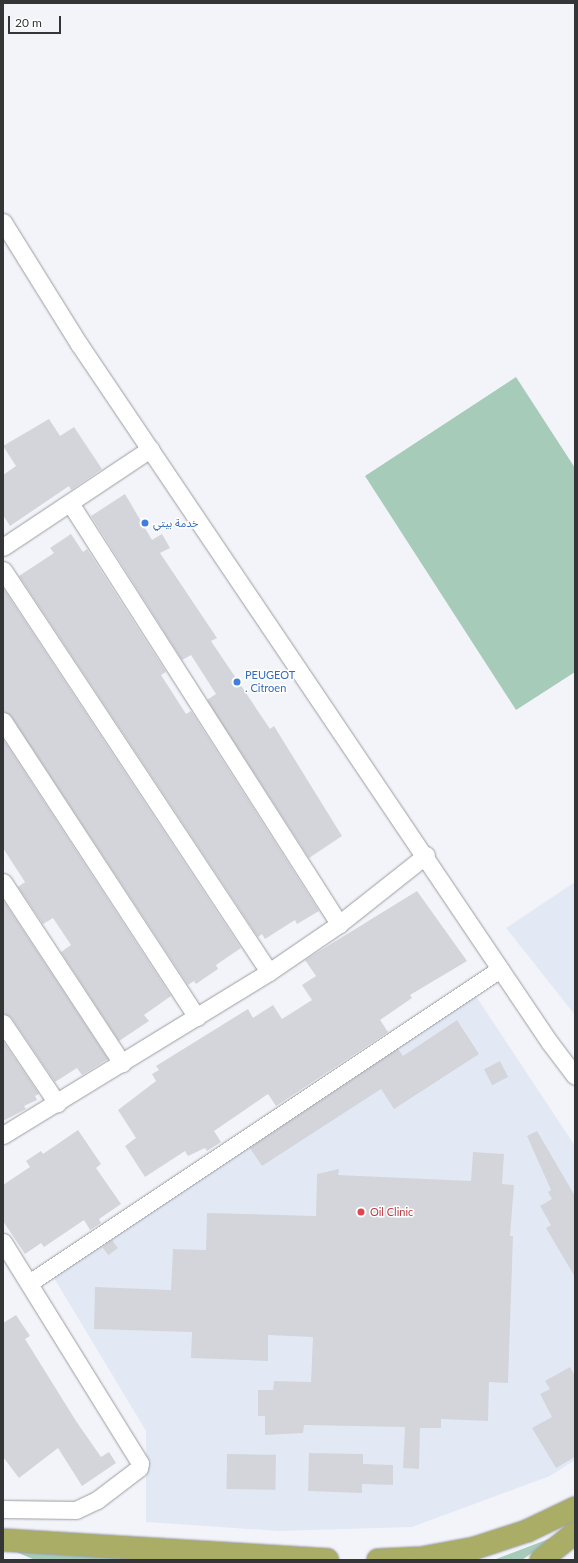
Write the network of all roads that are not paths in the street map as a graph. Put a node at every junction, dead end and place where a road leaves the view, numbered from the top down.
1 (6, 232) edge
2 (150, 449) junction
3 (70, 503) junction
4 (3, 547) edge
5 (3, 570) edge
6 (3, 721) edge
7 (426, 855) junction
8 (3, 882) edge
9 (339, 924) junction
10 (500, 969) junction
11 (269, 972) junction
12 (197, 1017) junction
13 (3, 1023) edge
14 (122, 1064) junction
15 (575, 1076) edge
16 (57, 1103) junction
17 (3, 1135) edge
18 (3, 1242) edge
19 (29, 1283) junction
20 (6, 1505) edge
21 (575, 1508) edge
22 (575, 1533) edge
23 (3, 1540) edge
24 (327, 1560) edge
25 (378, 1560) edge
26 (541, 1560) edge

1 - 2 street
2 - 3 street
2 - 7 street
3 - 4 street
3 - 9 street
5 - 11 street
6 - 12 street
7 - 9 street
7 - 10 street
8 - 14 street
9 - 11 street
10 - 15 street
10 - 19 street
11 - 12 street
12 - 14 street
13 - 16 street
14 - 16 street
16 - 17 street
18 - 19 street
19 - 20 street
21 - 25 highway
22 - 26 highway
23 - 24 highway

